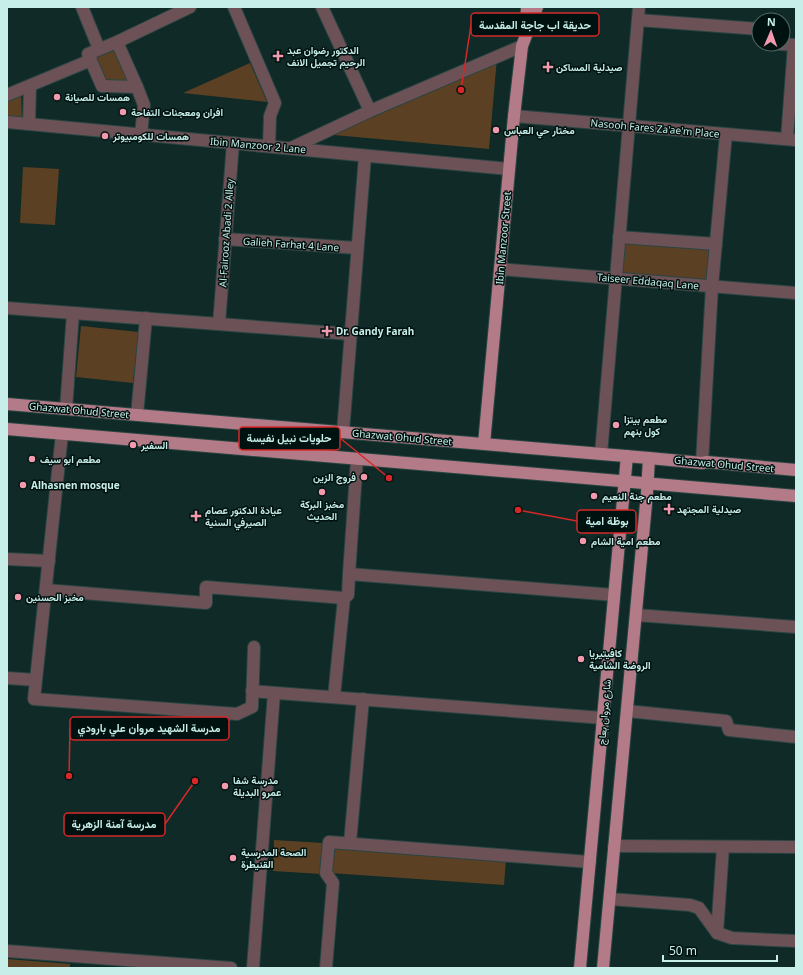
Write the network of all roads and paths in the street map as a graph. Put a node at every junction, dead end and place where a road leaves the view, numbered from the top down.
1 (82, 7) edge
2 (190, 7) edge
3 (234, 7) edge
4 (322, 7) edge
5 (527, 7) edge
6 (537, 7) edge
7 (639, 7) edge
8 (638, 20) junction
9 (751, 27) edge
10 (526, 34) junction
11 (117, 42) junction
12 (791, 45) edge
13 (522, 46) junction
14 (99, 49) junction
15 (91, 60) junction
16 (30, 86) junction
17 (136, 88) junction
18 (7, 95) edge
19 (370, 111) junction
20 (514, 116) junction
21 (7, 122) edge
22 (29, 124) junction
23 (629, 126) junction
24 (141, 134) junction
25 (726, 134) junction
26 (791, 140) edge
27 (233, 143) junction
28 (269, 146) junction
29 (290, 148) junction
30 (365, 156) junction
31 (509, 169) junction
32 (619, 237) junction
33 (225, 240) junction
34 (716, 244) junction
35 (357, 248) junction
36 (500, 269) junction
37 (616, 278) junction
38 (712, 286) junction
39 (796, 293) edge
40 (7, 308) edge
41 (73, 313) junction
42 (146, 318) junction
43 (219, 324) junction
44 (350, 334) junction
45 (7, 404) edge
46 (66, 408) junction
47 (137, 415) junction
48 (7, 429) edge
49 (342, 432) junction
50 (62, 434) junction
51 (484, 444) junction
52 (601, 454) junction
53 (626, 456) junction
54 (649, 458) junction
55 (357, 459) junction
56 (702, 463) junction
57 (796, 470) edge
58 (624, 481) junction
59 (647, 483) junction
60 (796, 496) edge
61 (7, 559) edge
62 (49, 561) junction
63 (349, 574) junction
64 (46, 590) junction
65 (614, 595) junction
66 (344, 598) junction
67 (636, 616) junction
68 (796, 627) edge
69 (254, 647) dead end
70 (7, 678) edge
71 (36, 680) junction
72 (252, 691) junction
73 (274, 693) junction
74 (334, 697) junction
75 (363, 700) junction
76 (627, 711) junction
77 (603, 718) junction
78 (796, 737) edge
79 (350, 843) junction
80 (614, 846) junction
81 (722, 847) junction
82 (796, 847) edge
83 (590, 862) junction
84 (610, 899) junction
85 (717, 933) junction
86 (796, 940) edge
87 (7, 951) edge
88 (76, 962) edge
89 (232, 968) edge
90 (252, 968) edge
91 (326, 968) edge
92 (580, 968) edge
93 (603, 968) edge

1 - 14 street
2 - 11 street
3 - 28 street
4 - 19 street
5 - 10 main road, Ibin Manzoor Street
6 - 10 main road, Ibin Manzoor Street
7 - 8 street
8 - 9 street
8 - 23 street
10 - 13 main road, Ibin Manzoor Street
11 - 14 street
11 - 17 street
12 - 26 street
13 - 19 street
13 - 20 main road, Ibin Manzoor Street
14 - 15 street
15 - 16 street
15 - 17 street
16 - 18 street
16 - 22 street
17 - 24 street
19 - 29 street
20 - 23 street, Nasooh Fares Za'ae'm Place
20 - 31 main road, Ibin Manzoor Street
21 - 22 street, Ibin Manzoor 2 Lane
22 - 24 street, Ibin Manzoor 2 Lane
23 - 25 street, Nasooh Fares Za'ae'm Place
23 - 32 street
24 - 27 street, Ibin Manzoor 2 Lane
25 - 26 street, Nasooh Fares Za'ae'm Place
25 - 34 street
27 - 28 street, Ibin Manzoor 2 Lane
27 - 33 street, Al-Fairooz Abadi 2 Alley
28 - 29 street, Ibin Manzoor 2 Lane
29 - 30 street, Ibin Manzoor 2 Lane
30 - 31 street, Ibin Manzoor 2 Lane
30 - 35 street
31 - 36 main road, Ibin Manzoor Street
32 - 34 street
32 - 37 street
33 - 35 street, Galieh Farhat 4 Lane
33 - 43 street, Al-Fairooz Abadi 2 Alley
34 - 38 street
35 - 44 street
36 - 37 street, Taiseer Eddaqaq Lane
36 - 51 main road, Ibin Manzoor Street
37 - 38 street, Taiseer Eddaqaq Lane
37 - 52 street
38 - 39 street, Taiseer Eddaqaq Lane
38 - 56 street
40 - 41 street
41 - 42 street
41 - 46 street
42 - 43 street
42 - 47 street
43 - 44 street
44 - 49 street
45 - 46 main road, Ghazwat Ohud Street
46 - 47 main road, Ghazwat Ohud Street
47 - 49 main road, Ghazwat Ohud Street
48 - 50 main road
49 - 51 main road, Ghazwat Ohud Street
50 - 55 main road
50 - 62 street
51 - 52 main road, Ghazwat Ohud Street
52 - 53 main road, Ghazwat Ohud Street
53 - 54 main road, Ghazwat Ohud Street
53 - 58 main road, شارع مروان بعاج
54 - 56 main road, Ghazwat Ohud Street
54 - 59 main road
55 - 58 main road
55 - 63 street
56 - 57 main road, Ghazwat Ohud Street
58 - 59 main road
58 - 65 main road, شارع مروان بعاج
59 - 60 main road
59 - 67 main road
61 - 62 street
62 - 64 street
63 - 65 street
63 - 66 street
64 - 66 street
64 - 71 street
65 - 77 main road, شارع مروان بعاج
66 - 74 street
67 - 68 street
67 - 76 main road
69 - 72 street
70 - 71 street
71 - 72 street
72 - 73 street
73 - 74 street
73 - 90 street
74 - 75 street
75 - 77 street
75 - 79 street
76 - 78 street
76 - 80 main road
77 - 83 main road, شارع مروان بعاج
79 - 83 street
79 - 91 street
80 - 81 street
80 - 84 main road
81 - 82 street
81 - 85 street
83 - 92 main road, شارع مروان بعاج
84 - 85 street
84 - 93 main road
85 - 86 street
87 - 88 street
88 - 89 street

